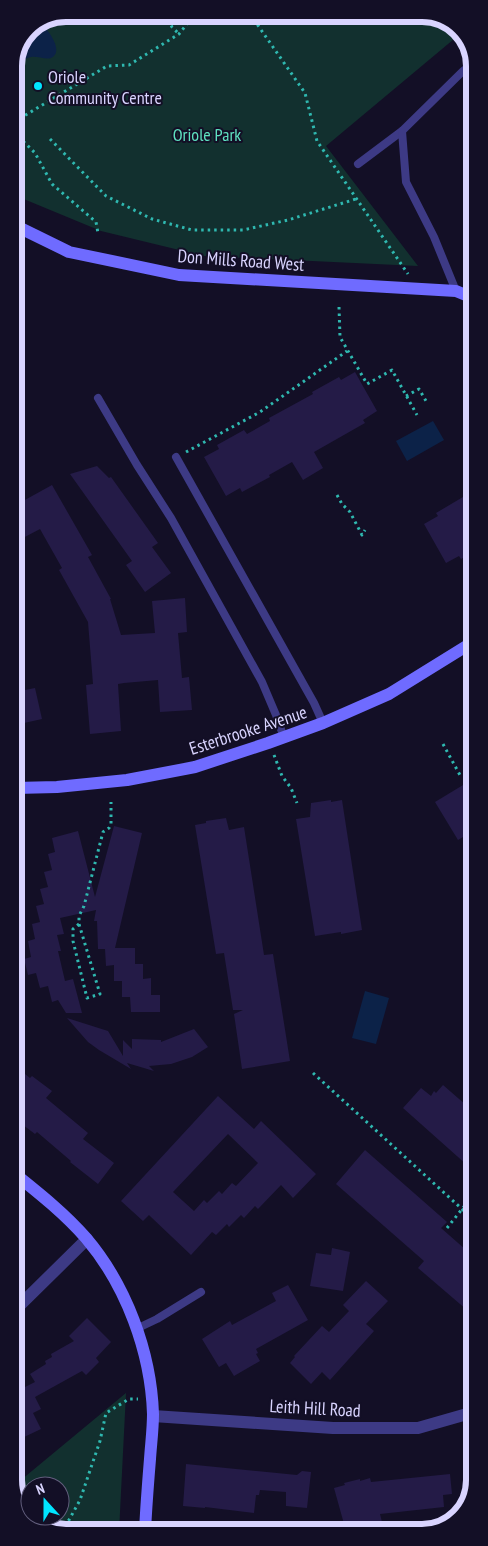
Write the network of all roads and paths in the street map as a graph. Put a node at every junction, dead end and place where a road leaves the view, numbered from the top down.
1 (169, 22) edge
2 (188, 22) edge
3 (256, 23) edge
4 (179, 34) junction
5 (466, 68) edge
6 (22, 117) edge
7 (402, 131) junction
8 (50, 139) dead end
9 (22, 140) edge
10 (358, 164) dead end
11 (356, 199) junction
12 (22, 229) edge
13 (98, 233) dead end
14 (418, 289) junction
15 (466, 289) edge
16 (456, 291) junction
17 (466, 295) edge
18 (339, 307) dead end
19 (347, 351) junction
20 (406, 396) junction
21 (98, 398) dead end
22 (426, 401) dead end
23 (417, 415) dead end
24 (176, 458) joint
25 (337, 495) dead end
26 (365, 530) dead end
27 (466, 646) edge
28 (322, 723) junction
29 (284, 738) junction
30 (268, 743) junction
31 (443, 744) dead end
32 (461, 777) dead end
33 (22, 788) edge
34 (110, 802) dead end
35 (297, 803) dead end
36 (79, 924) junction
37 (313, 1073) dead end
38 (22, 1180) edge
39 (466, 1204) edge
40 (462, 1209) junction
41 (466, 1213) edge
42 (447, 1228) dead end
43 (87, 1239) junction
44 (201, 1292) dead end
45 (22, 1303) edge
46 (136, 1329) junction
47 (140, 1399) dead end
48 (466, 1414) edge
49 (153, 1416) junction
50 (66, 1523) edge
51 (146, 1523) edge

1 - 4 path
2 - 4 path
3 - 11 path
4 - 6 path
5 - 7 lane
7 - 10 lane
7 - 16 lane
8 - 11 path
9 - 13 path
11 - 14 path
12 - 14 street, Don Mills Road West
14 - 16 street, Don Mills Road West
15 - 16 street
16 - 17 street, Don Mills Road West
18 - 19 path
19 - 20 path
19 - 24 path
20 - 22 path
20 - 23 path
21 - 29 lane
24 - 28 lane
25 - 26 path
27 - 28 street, Esterbrooke Avenue
28 - 29 street, Esterbrooke Avenue
29 - 30 street, Esterbrooke Avenue
30 - 33 street, Esterbrooke Avenue
30 - 35 path
31 - 32 path
34 - 36 path
36 - 36 path
37 - 40 path
38 - 43 street
39 - 40 path
40 - 41 path
40 - 42 path
43 - 45 street
43 - 46 street
44 - 46 lane
46 - 49 street
47 - 50 path
48 - 49 street, Leith Hill Road
49 - 51 street

